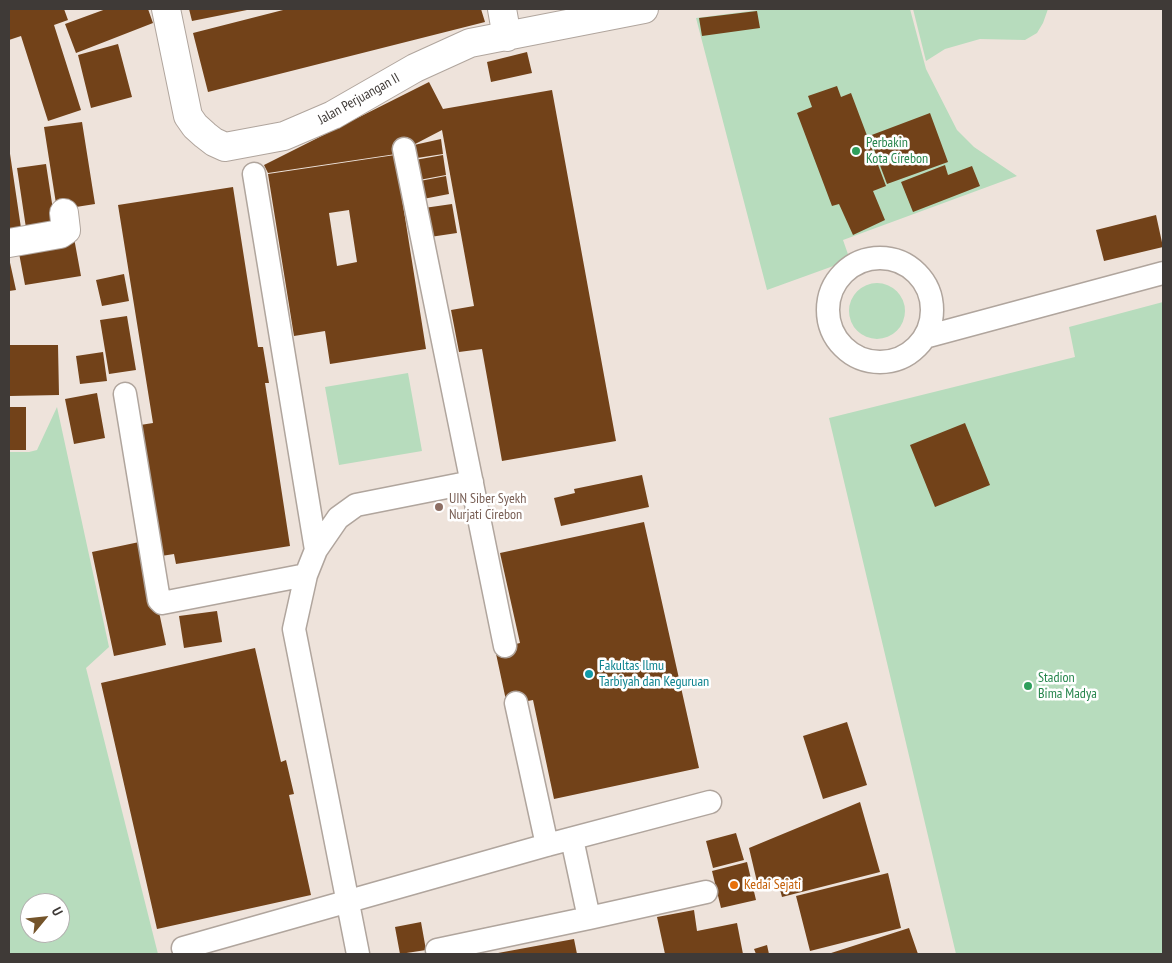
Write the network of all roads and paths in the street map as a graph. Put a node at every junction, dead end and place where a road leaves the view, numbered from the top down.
1 (166, 9) edge
2 (502, 9) edge
3 (644, 9) edge
4 (507, 37) junction
5 (404, 149) dead end
6 (254, 174) dead end
7 (64, 213) dead end
8 (9, 243) edge
9 (1163, 273) edge
10 (925, 337) junction
11 (125, 394) dead end
12 (472, 482) junction
13 (316, 550) junction
14 (306, 574) junction
15 (505, 646) dead end
16 (516, 704) dead end
17 (710, 802) dead end
18 (572, 839) junction
19 (546, 846) junction
20 (706, 892) dead end
21 (348, 902) junction
22 (588, 918) junction
23 (182, 948) dead end
24 (437, 950) dead end
25 (358, 954) edge

1 - 4 street, Jalan Perjuangan II
2 - 4 street
3 - 4 street, Jalan Perjuangan II
5 - 12 lane
6 - 13 lane
7 - 8 street
9 - 10 lane
10 - 10 lane
11 - 14 lane
12 - 13 lane
12 - 15 lane
13 - 14 lane
14 - 21 lane
16 - 19 lane
17 - 18 lane
18 - 19 lane
18 - 22 lane
19 - 21 lane
20 - 22 lane
21 - 23 lane
21 - 25 lane
22 - 24 lane

